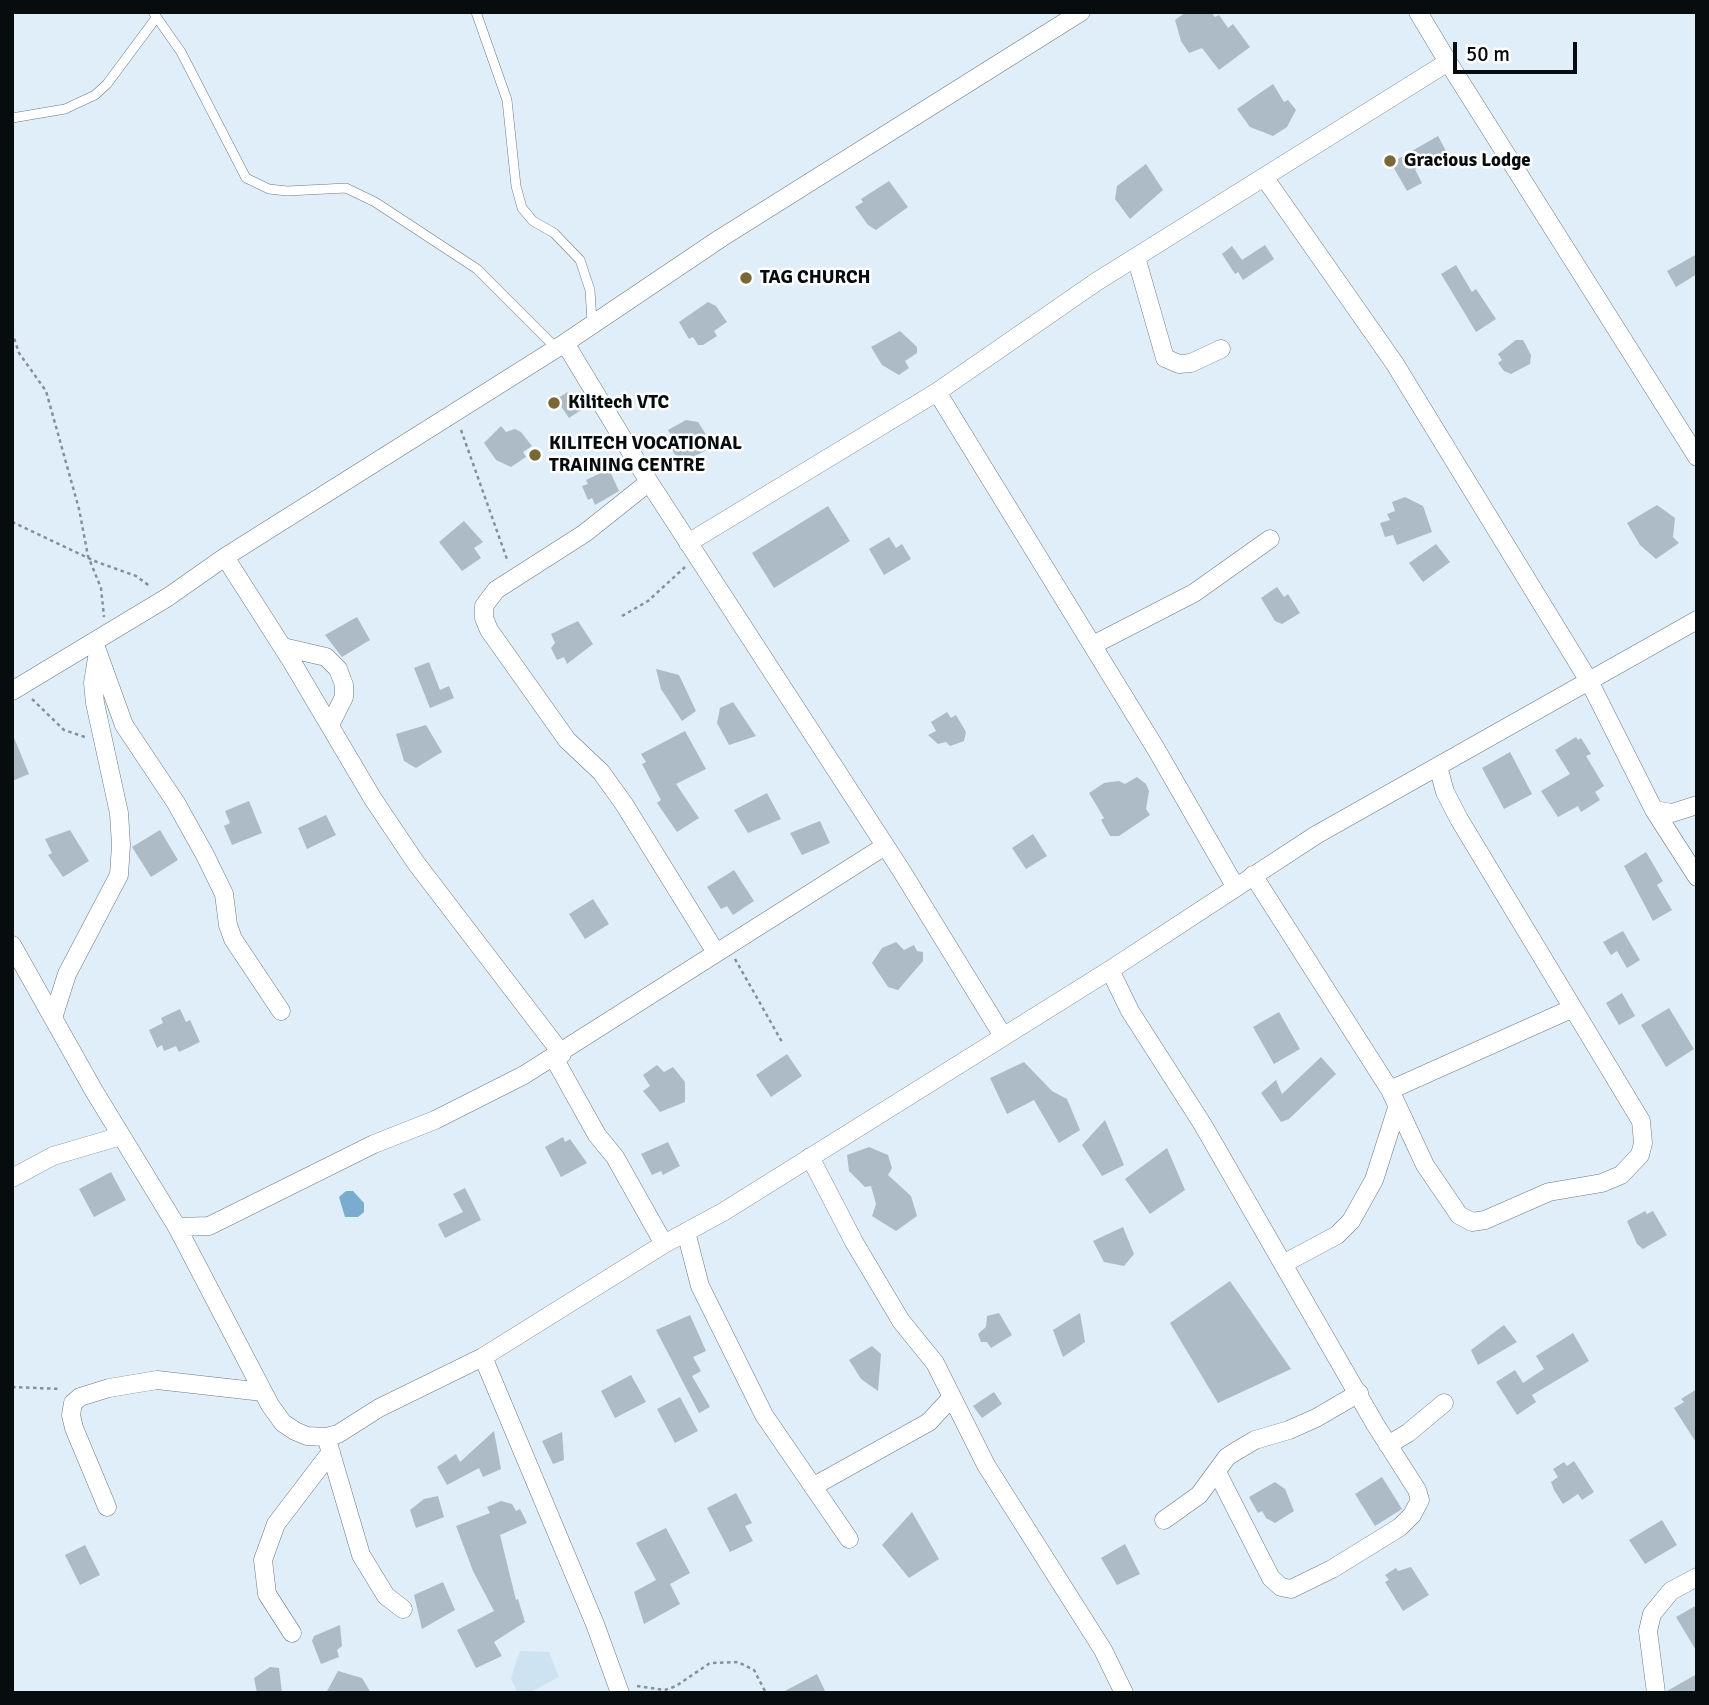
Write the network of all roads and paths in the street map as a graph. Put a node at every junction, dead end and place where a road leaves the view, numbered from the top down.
1 (476, 12) edge
2 (1081, 12) edge
3 (1418, 12) edge
4 (154, 15) edge
5 (1448, 62) junction
6 (12, 118) edge
7 (1264, 177) junction
8 (1136, 257) junction
9 (592, 323) junction
10 (12, 332) edge
11 (561, 345) junction
12 (1221, 349) dead end
13 (937, 392) junction
14 (458, 410) junction
15 (1697, 457) edge
16 (649, 482) junction
17 (12, 522) edge
18 (1270, 540) dead end
19 (692, 549) junction
20 (88, 556) junction
21 (225, 557) junction
22 (514, 578) junction
23 (177, 591) junction
24 (622, 616) dead end
25 (1697, 620) edge
26 (99, 644) junction
27 (1093, 645) junction
28 (283, 647) junction
29 (1589, 681) junction
30 (17, 693) edge
31 (330, 725) junction
32 (103, 740) junction
33 (1438, 766) junction
34 (1697, 805) edge
35 (1654, 810) junction
36 (885, 846) junction
37 (1253, 875) junction
38 (1697, 877) edge
39 (1235, 886) junction
40 (12, 945) edge
41 (721, 947) junction
42 (1110, 970) junction
43 (1572, 1009) junction
44 (281, 1011) dead end
45 (53, 1018) junction
46 (1003, 1035) junction
47 (782, 1042) dead end
48 (558, 1056) junction
49 (1390, 1090) junction
50 (1397, 1108) junction
51 (121, 1136) junction
52 (810, 1157) junction
53 (12, 1178) edge
54 (177, 1227) junction
55 (686, 1232) junction
56 (664, 1244) junction
57 (1283, 1264) junction
58 (483, 1357) junction
59 (12, 1387) edge
60 (263, 1392) junction
61 (1359, 1393) junction
62 (952, 1396) junction
63 (73, 1403) junction
64 (1444, 1404) dead end
65 (329, 1444) junction
66 (1388, 1445) junction
67 (1218, 1474) junction
68 (814, 1486) junction
69 (107, 1507) dead end
70 (1164, 1520) dead end
71 (849, 1539) dead end
72 (1697, 1577) edge
73 (403, 1609) dead end
74 (292, 1633) dead end
75 (617, 1686) edge
76 (766, 1693) edge
77 (1124, 1693) edge
78 (1656, 1693) edge

1 - 9 lane
2 - 9 street
3 - 5 street
4 - 6 lane
4 - 11 lane
5 - 7 street
5 - 15 street
7 - 8 street
7 - 29 street
8 - 12 street
8 - 13 street
9 - 11 street
10 - 20 path
11 - 14 street
11 - 16 street
13 - 19 street
13 - 27 street
14 - 21 street
14 - 22 path
16 - 19 street
16 - 22 street
17 - 20 path
18 - 27 street
19 - 24 path
19 - 36 street
20 - 23 path
20 - 26 path
21 - 23 street
21 - 28 street
22 - 41 street
23 - 26 street
25 - 29 street
26 - 30 street
26 - 32 street
26 - 44 street
27 - 39 street
28 - 31 street
28 - 31 street
29 - 33 street
29 - 35 street
30 - 32 path
31 - 48 street
32 - 45 street
33 - 37 street
33 - 43 street
34 - 35 street
35 - 38 street
36 - 41 street
36 - 46 street
37 - 39 street
37 - 49 street
39 - 42 street
40 - 45 street
41 - 47 path
41 - 48 street
42 - 46 street
42 - 57 street
43 - 49 street
43 - 50 street
45 - 51 street
46 - 52 street
48 - 54 street
48 - 56 street
49 - 50 street
50 - 57 street
51 - 53 street
51 - 54 street
52 - 55 street
52 - 62 street
54 - 60 street
55 - 56 street
55 - 68 street
56 - 58 street
57 - 61 street
58 - 65 street
58 - 75 street
59 - 63 path
60 - 63 street
60 - 65 street
61 - 66 street
61 - 67 street
62 - 68 street
62 - 77 street
63 - 69 street
64 - 66 street
65 - 73 street
65 - 74 street
66 - 67 street
67 - 70 street
68 - 71 street
72 - 78 street
75 - 76 path

